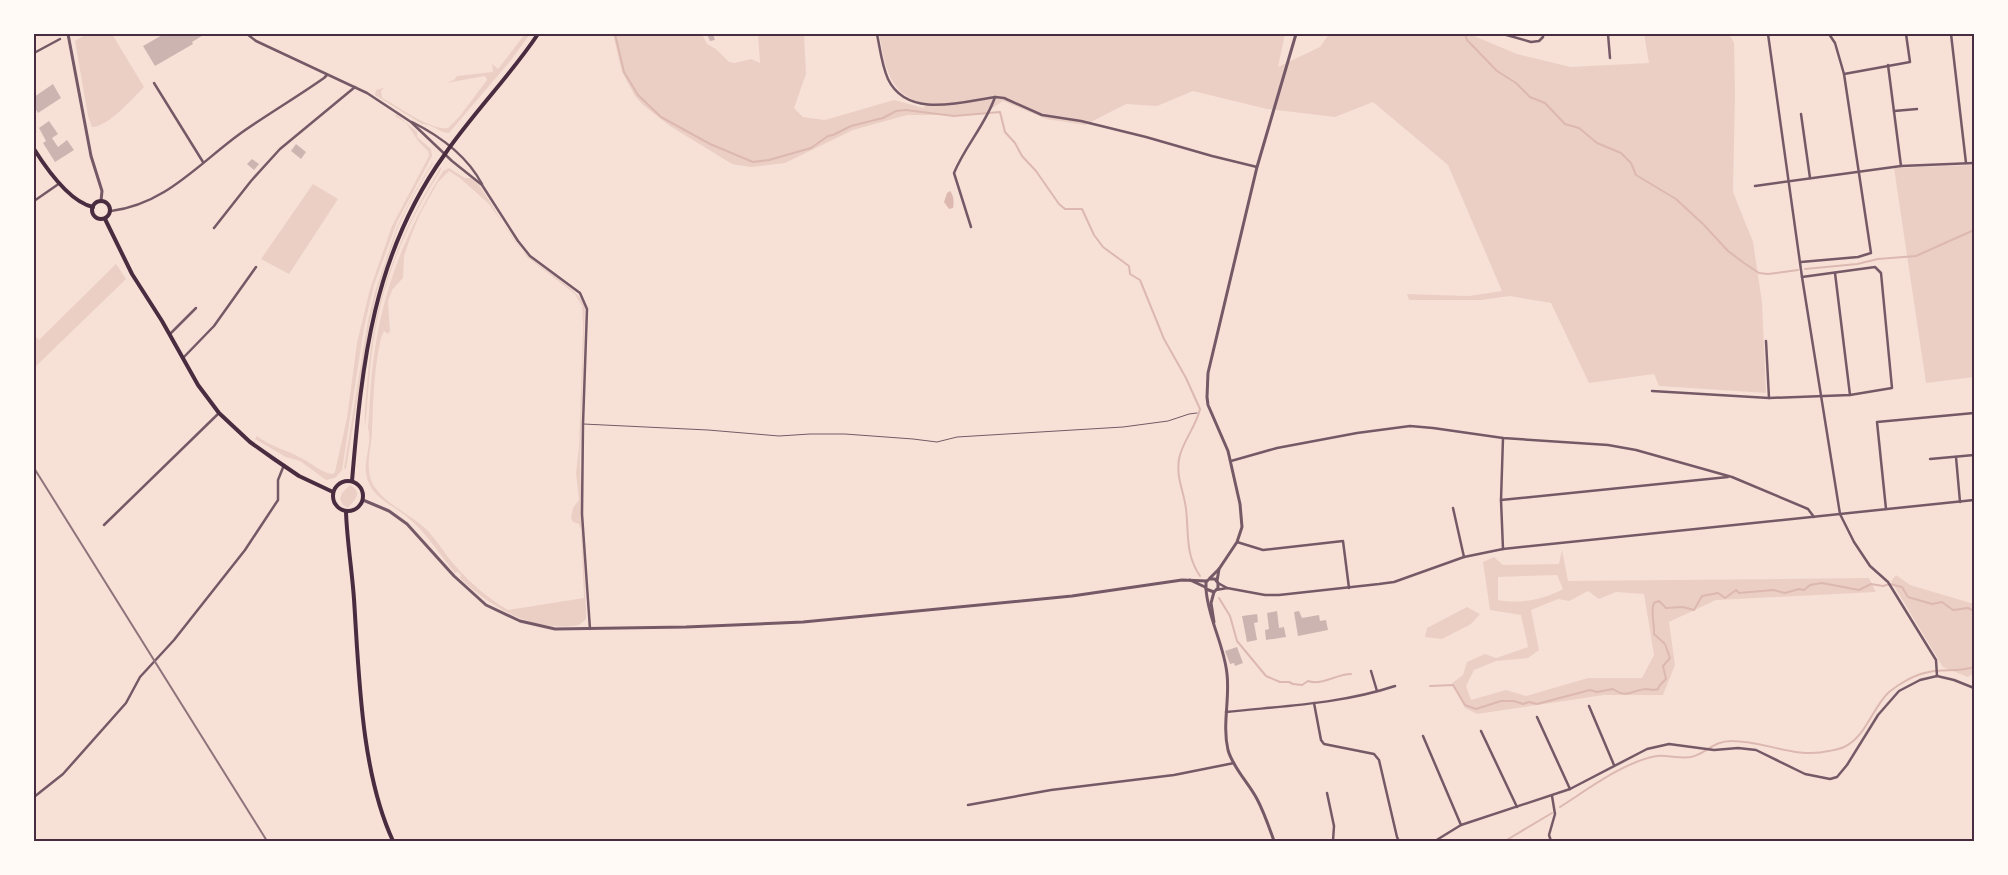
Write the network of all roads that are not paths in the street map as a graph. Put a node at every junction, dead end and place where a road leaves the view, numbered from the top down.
1 (68, 34) edge
2 (248, 34) edge
3 (538, 34) edge
4 (877, 34) edge
5 (1296, 34) edge
6 (1503, 34) edge
7 (1543, 34) edge
8 (1608, 34) edge
9 (1768, 34) edge
10 (1829, 34) edge
11 (1906, 34) edge
12 (1951, 34) edge
13 (60, 40) dead end
14 (34, 53) edge
15 (1610, 58) dead end
16 (1888, 65) junction
17 (327, 74) junction
18 (1844, 74) junction
19 (154, 83) dead end
20 (355, 87) junction
21 (995, 97) junction
22 (1916, 109) dead end
23 (1894, 111) junction
24 (1801, 114) dead end
25 (411, 122) junction
26 (450, 146) junction
27 (34, 149) edge
28 (35, 154) edge
29 (444, 154) junction
30 (1974, 162) edge
31 (204, 163) junction
32 (1966, 163) junction
33 (1901, 166) junction
34 (1257, 167) junction
35 (1858, 171) junction
36 (1810, 178) junction
37 (1789, 182) junction
38 (60, 183) junction
39 (482, 185) junction
40 (1755, 186) dead end
41 (34, 201) edge
42 (101, 201) junction
43 (93, 206) junction
44 (111, 210) junction
45 (104, 219) junction
46 (971, 227) dead end
47 (214, 228) dead end
48 (1801, 262) junction
49 (256, 267) dead end
50 (1835, 273) junction
51 (1802, 277) junction
52 (196, 308) dead end
53 (170, 334) junction
54 (1766, 341) dead end
55 (183, 358) junction
56 (1652, 392) dead end
57 (1850, 395) junction
58 (1822, 397) junction
59 (1769, 398) junction
60 (220, 413) junction
61 (1197, 413) dead end
62 (1974, 413) edge
63 (583, 424) junction
64 (1503, 438) junction
65 (1974, 455) edge
66 (1956, 457) junction
67 (1930, 460) dead end
68 (1230, 461) junction
69 (284, 465) junction
70 (1732, 477) junction
71 (352, 481) junction
72 (333, 492) junction
73 (363, 500) junction
74 (1501, 500) junction
75 (1974, 500) edge
76 (1960, 502) junction
77 (1453, 508) dead end
78 (1886, 509) junction
79 (346, 512) junction
80 (1840, 514) junction
81 (1814, 517) junction
82 (104, 525) dead end
83 (1236, 542) junction
84 (1503, 549) junction
85 (1464, 557) junction
86 (1219, 569) junction
87 (1190, 580) junction
88 (1208, 580) junction
89 (1218, 582) junction
90 (1206, 588) junction
91 (1227, 588) junction
92 (1349, 588) junction
93 (1215, 591) junction
94 (1214, 625) junction
95 (590, 629) junction
96 (1370, 670) dead end
97 (1937, 675) junction
98 (1394, 686) dead end
99 (1974, 688) edge
100 (1377, 692) junction
101 (1314, 703) junction
102 (1589, 706) dead end
103 (1226, 712) junction
104 (1537, 717) dead end
105 (1481, 731) dead end
106 (1423, 736) dead end
107 (1234, 763) junction
108 (1614, 765) junction
109 (1570, 789) junction
110 (1327, 793) dead end
111 (1552, 796) junction
112 (34, 797) edge
113 (968, 805) dead end
114 (1516, 807) junction
115 (1461, 826) junction
116 (393, 841) edge
117 (1274, 841) edge
118 (1333, 841) edge
119 (1399, 841) edge
120 (1436, 841) edge
121 (1550, 841) edge

1 - 42 street
2 - 17 street
3 - 26 main road
4 - 21 street
5 - 34 street
6 - 7 street
8 - 15 street
9 - 37 street
10 - 18 street
11 - 16 street
12 - 32 street
13 - 14 street
16 - 18 street
16 - 23 street
17 - 20 street
17 - 31 street
18 - 35 street
19 - 31 street
20 - 25 street
20 - 47 street
21 - 34 street
21 - 46 street
22 - 23 street
23 - 33 street
24 - 36 street
25 - 26 street
25 - 29 street
26 - 29 main road
26 - 39 street
27 - 28 main road
28 - 38 main road
29 - 39 street
29 - 71 main road
30 - 32 street
31 - 44 street
32 - 33 street
33 - 35 street
34 - 68 street
35 - 36 street
35 - 48 street
36 - 37 street
37 - 40 street
37 - 48 street
38 - 41 street
38 - 43 main road
39 - 63 street
42 - 43 main road
42 - 44 main road
43 - 45 main road
44 - 45 main road
45 - 53 main road
48 - 51 street
49 - 55 street
50 - 51 street
50 - 57 street
50 - 57 street
51 - 58 street
52 - 53 street
53 - 55 main road
54 - 59 street
55 - 60 main road
56 - 59 street
57 - 58 street
58 - 59 street
58 - 80 street
60 - 69 main road
60 - 82 street
61 - 63 lane
62 - 78 street
63 - 95 street
64 - 68 street
64 - 70 street
64 - 74 street
65 - 66 street
66 - 67 street
66 - 76 street
68 - 83 street
69 - 72 main road
69 - 112 street
70 - 74 street
70 - 81 street
71 - 72 main road
71 - 73 main road
72 - 79 main road
73 - 79 main road
73 - 95 street
74 - 84 street
75 - 76 street
76 - 78 street
77 - 85 street
78 - 80 street
79 - 116 main road
80 - 81 street
80 - 97 street
81 - 84 street
83 - 86 street
83 - 92 street
84 - 85 street
85 - 92 street
86 - 88 street
86 - 89 street
87 - 88 street
87 - 90 street
87 - 95 street
88 - 89 street
88 - 90 street
89 - 91 street
89 - 93 street
90 - 93 street
90 - 94 street
91 - 92 street
91 - 93 street
93 - 94 street
94 - 103 street
96 - 100 street
97 - 99 street
97 - 108 street
98 - 100 street
100 - 101 street
101 - 103 street
101 - 119 street
102 - 108 street
103 - 107 street
104 - 109 street
105 - 114 street
106 - 115 street
107 - 113 street
107 - 117 street
108 - 109 street
109 - 111 street
110 - 118 street
111 - 114 street
111 - 121 street
114 - 115 street
115 - 120 street

